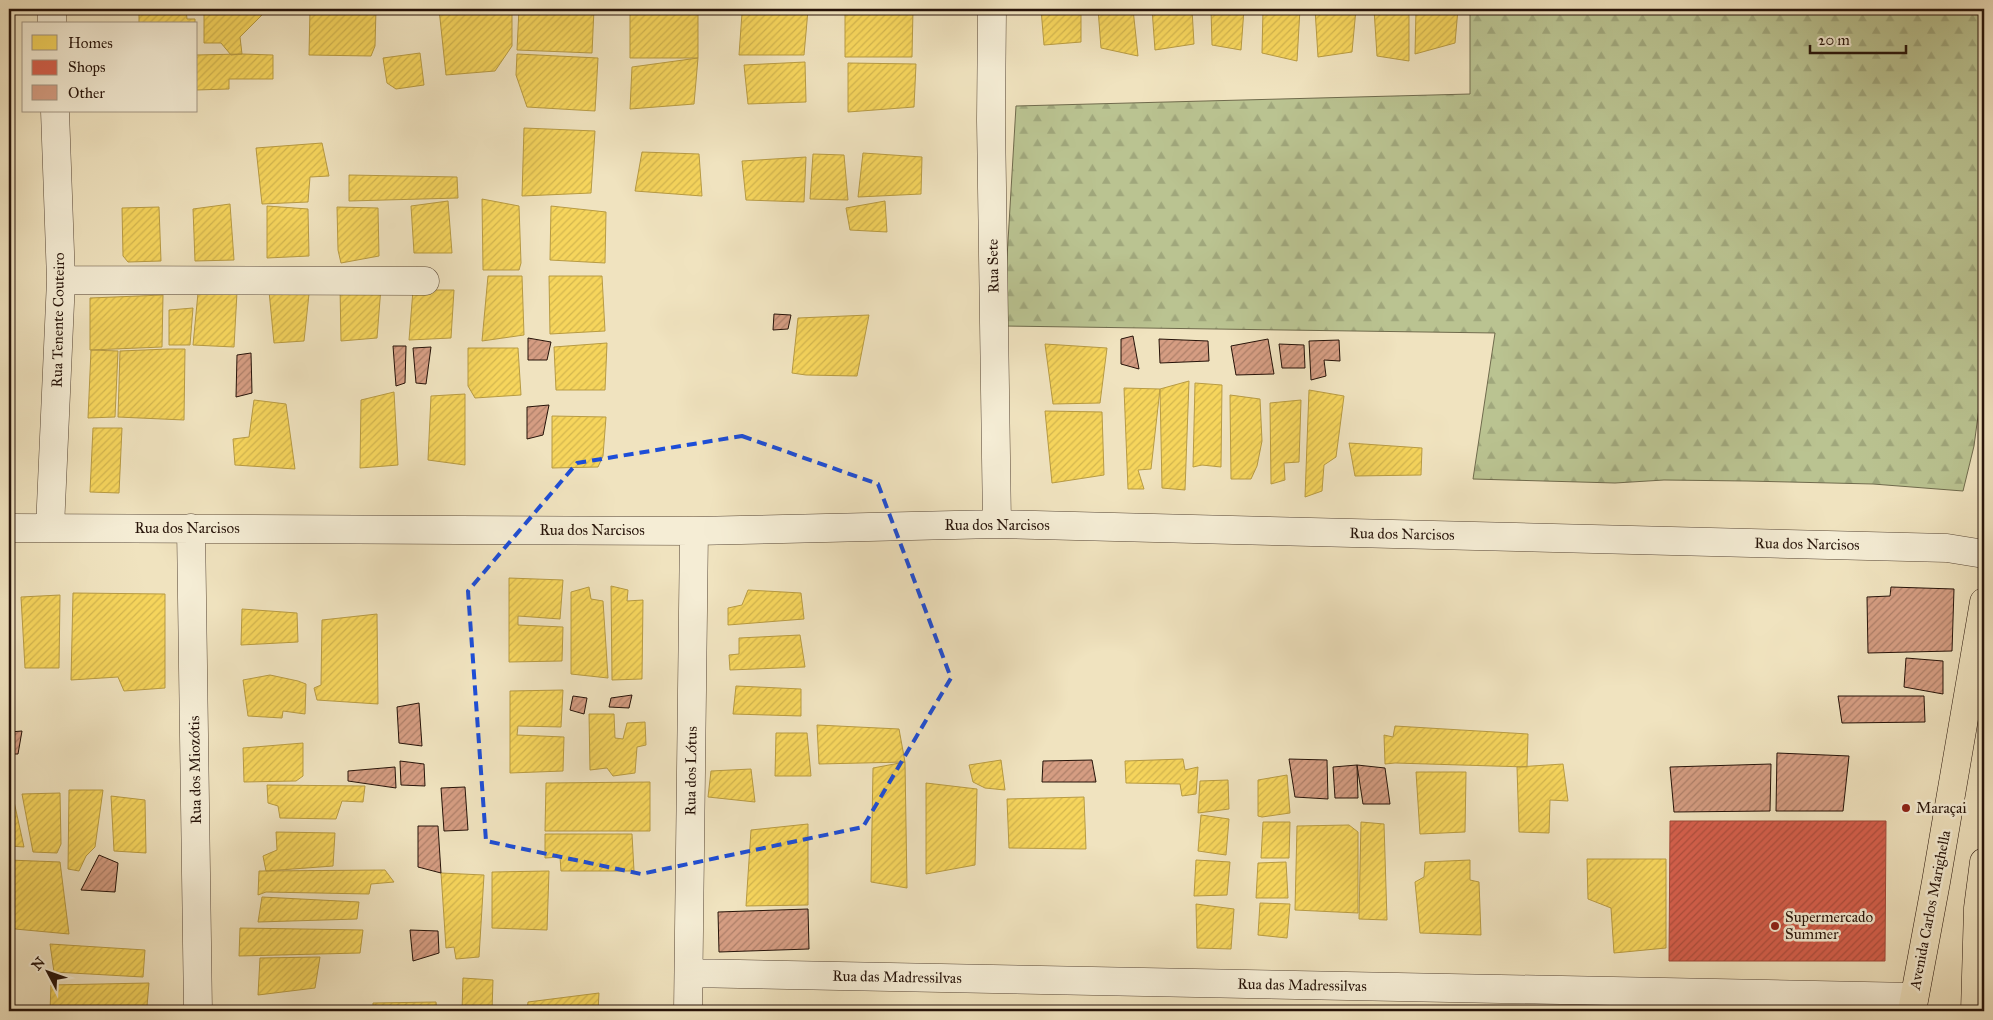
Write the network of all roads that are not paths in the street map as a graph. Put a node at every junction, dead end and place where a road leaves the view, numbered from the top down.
1 (52, 9) edge
2 (992, 9) edge
3 (52, 22) edge
4 (55, 112) edge
5 (60, 280) junction
6 (424, 280) dead end
7 (997, 524) junction
8 (9, 528) edge
9 (50, 528) junction
10 (191, 528) junction
11 (694, 531) junction
12 (1984, 554) edge
13 (1984, 602) edge
14 (1984, 862) edge
15 (689, 973) junction
16 (1913, 1004) edge
17 (198, 1011) edge
18 (688, 1011) edge
19 (1975, 1011) edge

1 - 3 street
2 - 7 street, Rua Sete
4 - 5 street, Rua Tenente Couteiro
5 - 6 street
5 - 9 street, Rua Tenente Couteiro
7 - 11 street, Rua dos Narcisos
7 - 12 street, Rua dos Narcisos
8 - 9 street, Rua dos Narcisos
9 - 10 street, Rua dos Narcisos
10 - 11 street, Rua dos Narcisos
10 - 17 street, Rua dos Miozótis
11 - 15 street, Rua dos Lótus
13 - 16 main road, Avenida Carlos Marighella
14 - 19 main road
15 - 16 street, Rua das Madressilvas
15 - 18 street, Rua dos Lótus

